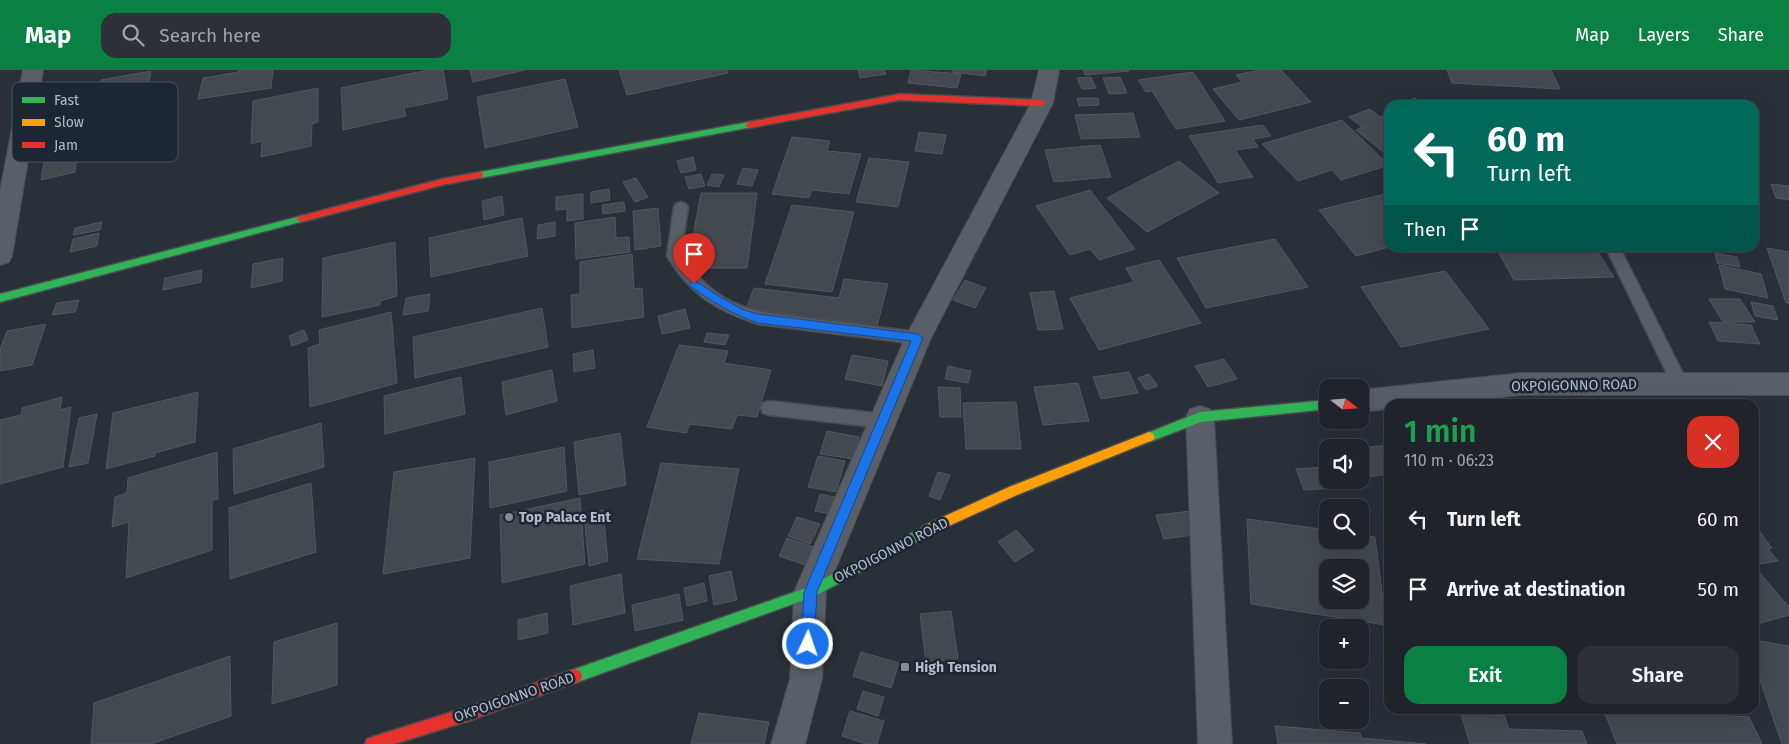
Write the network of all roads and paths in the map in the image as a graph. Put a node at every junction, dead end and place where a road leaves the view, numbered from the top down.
1 (1049, 70) edge
2 (1042, 103) junction
3 (17, 162) edge
4 (680, 207) dead end
5 (1615, 252) edge
6 (0, 256) edge
7 (0, 298) edge
8 (918, 338) junction
9 (1680, 384) junction
10 (1789, 384) edge
11 (1369, 400) edge
12 (1319, 405) edge
13 (769, 408) dead end
14 (1200, 417) junction
15 (883, 421) junction
16 (810, 592) junction
17 (372, 744) edge
18 (788, 744) edge
19 (1215, 744) edge

1 - 2 street
2 - 7 street
2 - 8 street
3 - 6 street
4 - 8 lane
5 - 9 lane
8 - 15 street
9 - 10 street, OKPOIGONNO ROAD
9 - 11 street, OKPOIGONNO ROAD
12 - 14 street, OKPOIGONNO ROAD
13 - 15 lane
14 - 16 street, OKPOIGONNO ROAD
14 - 19 street
15 - 16 street
16 - 17 street, OKPOIGONNO ROAD
16 - 18 street

